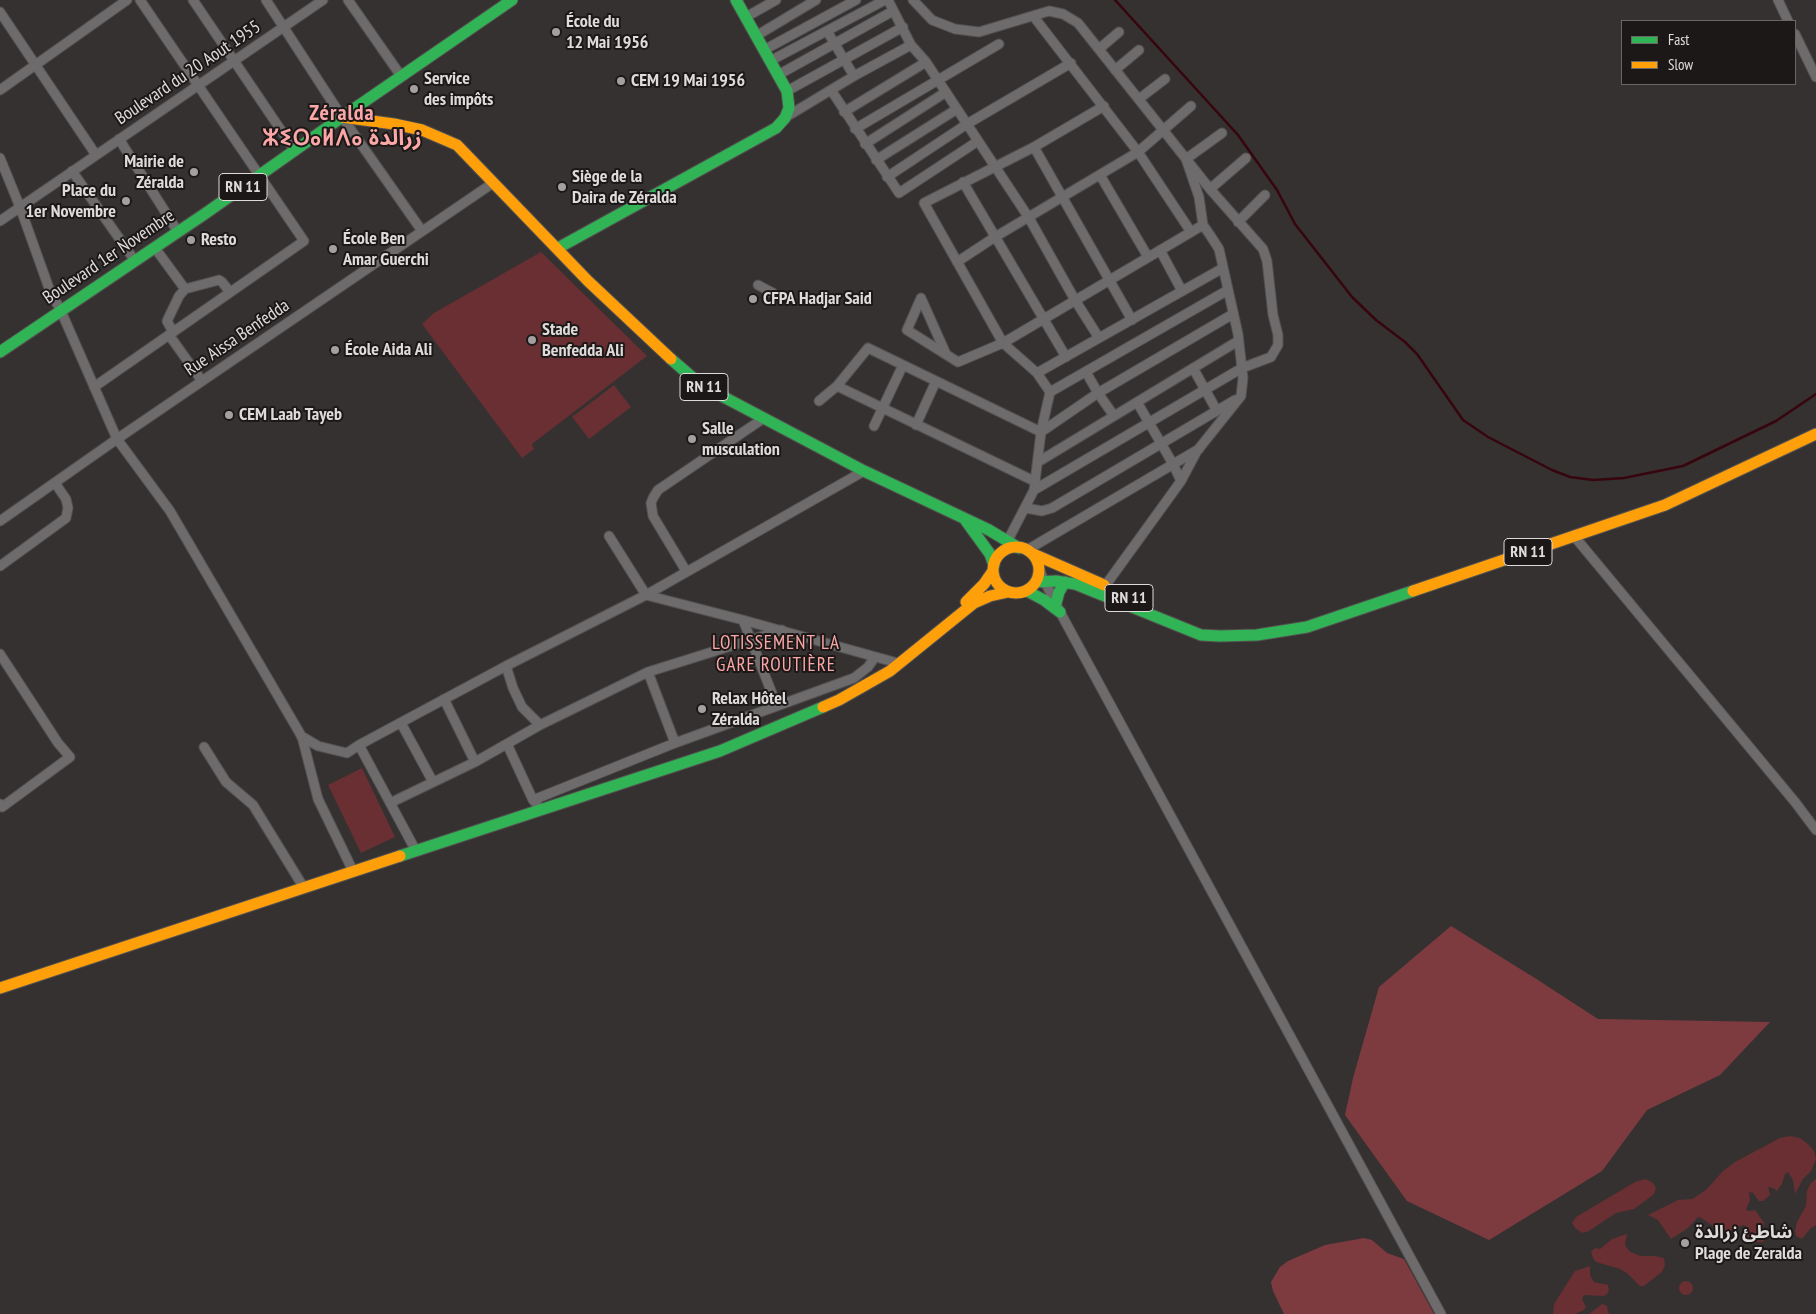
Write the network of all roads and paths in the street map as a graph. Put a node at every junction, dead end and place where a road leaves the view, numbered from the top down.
1 (127, 0) edge
2 (140, 0) edge
3 (194, 0) edge
4 (266, 0) edge
5 (323, 0) edge
6 (348, 0) edge
7 (512, 0) edge
8 (736, 0) edge
9 (776, 0) edge
10 (816, 0) edge
11 (856, 0) edge
12 (887, 0) edge
13 (913, 0) edge
14 (1778, 0) edge
15 (0, 12) edge
16 (894, 12) junction
17 (746, 17) junction
18 (1034, 17) junction
19 (1788, 20) edge
20 (284, 27) junction
21 (903, 27) junction
22 (827, 31) junction
23 (1119, 32) dead end
24 (756, 36) junction
25 (1796, 36) edge
26 (835, 43) junction
27 (999, 44) dead end
28 (911, 45) junction
29 (1099, 49) junction
30 (764, 50) junction
31 (1139, 50) dead end
32 (844, 59) junction
33 (234, 61) junction
34 (770, 61) junction
35 (926, 62) junction
36 (1070, 63) junction
37 (35, 65) junction
38 (1115, 70) junction
39 (778, 75) junction
40 (401, 76) junction
41 (854, 76) junction
42 (1816, 77) edge
43 (937, 79) junction
44 (1165, 79) dead end
45 (198, 85) junction
46 (0, 90) edge
47 (831, 90) junction
48 (787, 91) junction
49 (946, 92) junction
50 (1139, 99) junction
51 (1104, 106) junction
52 (1191, 106) dead end
53 (957, 109) junction
54 (844, 112) junction
55 (342, 117) junction
56 (785, 118) junction
57 (967, 124) junction
58 (855, 129) junction
59 (1163, 130) junction
60 (1222, 133) dead end
61 (119, 140) junction
62 (978, 141) junction
63 (865, 144) junction
64 (1034, 146) junction
65 (295, 150) junction
66 (1138, 152) junction
67 (96, 155) junction
68 (0, 158) edge
69 (1246, 158) dead end
70 (1186, 159) junction
71 (876, 160) junction
72 (996, 167) junction
73 (72, 171) junction
74 (1100, 175) junction
75 (259, 176) junction
76 (887, 177) junction
77 (963, 182) junction
78 (493, 183) junction
79 (1210, 189) junction
80 (1265, 195) dead end
81 (1063, 197) junction
82 (20, 207) junction
83 (1029, 218) junction
84 (0, 221) edge
85 (1238, 222) junction
86 (1203, 225) junction
87 (422, 231) junction
88 (178, 232) junction
89 (1191, 232) junction
90 (995, 237) junction
91 (155, 248) junction
92 (558, 248) junction
93 (1160, 250) junction
94 (1148, 257) junction
95 (135, 261) junction
96 (958, 262) junction
97 (1223, 268) junction
98 (1110, 280) junction
99 (758, 284) dead end
100 (185, 289) junction
101 (1228, 290) junction
102 (1182, 291) junction
103 (230, 292) junction
104 (773, 293) dead end
105 (1075, 300) junction
106 (61, 311) junction
107 (1233, 314) junction
108 (1043, 318) junction
109 (1132, 320) junction
110 (171, 333) junction
111 (1099, 338) junction
112 (1238, 341) junction
113 (1003, 343) junction
114 (0, 352) edge
115 (946, 354) junction
116 (1066, 357) junction
117 (903, 365) junction
118 (1193, 368) junction
119 (1242, 368) junction
120 (1086, 372) junction
121 (1037, 374) junction
122 (202, 381) junction
123 (936, 381) junction
124 (837, 386) junction
125 (94, 387) junction
126 (1205, 390) junction
127 (1050, 392) junction
128 (1098, 393) junction
129 (1241, 396) junction
130 (819, 401) dead end
131 (1137, 402) junction
132 (882, 409) junction
133 (1217, 411) junction
134 (1114, 416) junction
135 (764, 418) junction
136 (1149, 422) junction
137 (916, 425) junction
138 (874, 426) dead end
139 (1041, 432) junction
140 (1816, 434) edge
141 (117, 439) junction
142 (1162, 443) junction
143 (1200, 448) junction
144 (1038, 462) junction
145 (1173, 464) junction
146 (864, 471) junction
147 (1181, 481) junction
148 (55, 482) junction
149 (1034, 486) junction
150 (1026, 508) junction
151 (0, 521) edge
152 (966, 521) junction
153 (609, 536) dead end
154 (1574, 536) junction
155 (1008, 540) junction
156 (1025, 550) junction
157 (0, 566) edge
158 (994, 568) junction
159 (686, 571) junction
160 (1040, 582) junction
161 (1065, 582) junction
162 (1105, 586) junction
163 (1027, 591) junction
164 (1008, 592) junction
165 (646, 595) junction
166 (1058, 608) junction
167 (744, 620) junction
168 (782, 630) junction
169 (1229, 635) junction
170 (752, 639) junction
171 (0, 654) edge
172 (875, 657) junction
173 (894, 662) junction
174 (506, 666) junction
175 (648, 672) junction
176 (879, 676) junction
177 (444, 700) junction
178 (777, 706) junction
179 (401, 722) junction
180 (540, 726) junction
181 (301, 736) junction
182 (675, 743) junction
183 (507, 744) junction
184 (359, 745) junction
185 (204, 747) dead end
186 (475, 762) junction
187 (433, 782) junction
188 (533, 800) junction
189 (390, 803) junction
190 (0, 804) edge
191 (542, 810) junction
192 (1816, 830) edge
193 (416, 851) junction
194 (353, 872) junction
195 (304, 888) junction
196 (0, 988) edge
197 (1441, 1314) edge

1 - 37 street
2 - 45 street
3 - 33 street
4 - 20 street
5 - 20 street, Boulevard du 20 Aout 1955
6 - 40 street
7 - 40 main road, Boulevard 1er Novembre
8 - 17 main road
9 - 17 street
10 - 24 street
11 - 30 street
12 - 16 street
12 - 22 street
13 - 18 street
14 - 19 street
15 - 37 street
16 - 21 street
16 - 26 street
17 - 24 main road
18 - 29 street
18 - 36 street
20 - 33 street, Boulevard du 20 Aout 1955
20 - 55 street
21 - 28 street
21 - 32 street
22 - 26 street
22 - 34 street
23 - 29 street
24 - 30 main road
25 - 42 street
26 - 32 street
26 - 39 street
27 - 43 street
28 - 35 street
28 - 41 street
29 - 38 street
30 - 34 main road
31 - 38 street
32 - 41 street
32 - 48 street
33 - 45 street, Boulevard du 20 Aout 1955
33 - 65 street
34 - 39 main road
35 - 43 street
35 - 54 street
36 - 51 street
36 - 57 street
37 - 46 street
37 - 67 street
38 - 50 street
39 - 48 main road
40 - 55 main road, Boulevard 1er Novembre
41 - 47 street
43 - 49 street
43 - 58 street
44 - 50 street
45 - 61 street, Boulevard du 20 Aout 1955
45 - 75 street
47 - 54 street
47 - 56 street
48 - 56 main road
49 - 53 street
49 - 63 street
50 - 59 street
51 - 64 street
51 - 66 street
52 - 59 street
53 - 57 street
53 - 71 street
54 - 58 street
55 - 65 main road, Boulevard 1er Novembre / RN 11
55 - 78 main road, RN 11
55 - 87 street
56 - 92 main road
57 - 62 street
57 - 76 street
58 - 63 street
59 - 66 street
59 - 70 street
60 - 70 street
61 - 67 street, Boulevard du 20 Aout 1955
61 - 88 street
62 - 72 street
62 - 76 street
63 - 71 street
64 - 72 street
64 - 81 street
65 - 75 main road, Boulevard 1er Novembre / RN 11
66 - 74 street
66 - 89 street
67 - 73 street, Boulevard du 20 Aout 1955
68 - 82 street
69 - 79 street
70 - 79 street
70 - 86 street
71 - 76 street
72 - 77 street
72 - 83 street
73 - 82 street, Boulevard du 20 Aout 1955
73 - 95 street
74 - 81 street
74 - 94 street
75 - 88 main road, Boulevard 1er Novembre / RN 11
75 - 103 street
77 - 90 street
77 - 96 street
78 - 87 street, Rue Aissa Benfedda
78 - 92 main road, RN 11
79 - 85 street
80 - 85 street
81 - 83 street
81 - 98 street
82 - 84 street, Boulevard du 20 Aout 1955
82 - 106 street
83 - 90 street
83 - 105 street
85 - 119 street
86 - 89 street
86 - 97 street
87 - 122 street, Rue Aissa Benfedda
88 - 91 main road, Boulevard 1er Novembre / RN 11
89 - 93 street
90 - 96 street
90 - 108 street
91 - 95 main road, Boulevard 1er Novembre / RN 11
91 - 100 street
92 - 135 main road, RN 11
93 - 94 street
93 - 102 street
94 - 98 street
95 - 106 main road, Boulevard 1er Novembre / RN 11
96 - 113 street
97 - 101 street
97 - 102 street
98 - 105 street
98 - 109 street
99 - 104 street
100 - 103 street
100 - 110 street
101 - 107 street
101 - 120 street
102 - 109 street
103 - 110 street
105 - 108 street
105 - 111 street
106 - 114 main road, Boulevard 1er Novembre / RN 11
106 - 125 street
107 - 112 street
107 - 128 street
108 - 113 street
108 - 116 street
109 - 111 street
110 - 122 street
110 - 125 street
111 - 116 street
112 - 118 street
112 - 119 street
113 - 115 street
113 - 121 street
115 - 115 street
116 - 121 street
117 - 123 street
117 - 124 street
117 - 132 street
118 - 126 street
118 - 131 street
119 - 126 street
119 - 129 street
120 - 127 street
120 - 128 street
121 - 127 street
122 - 141 street, Rue Aissa Benfedda
123 - 137 street
123 - 139 street
124 - 130 street
124 - 132 street
125 - 141 street
126 - 133 street
126 - 136 street
127 - 139 street
128 - 134 street
128 - 139 street
129 - 133 street
129 - 143 street
131 - 134 street
131 - 136 street
132 - 137 street
132 - 138 street
133 - 142 street
134 - 144 street
135 - 146 main road, RN 11
135 - 159 street
136 - 142 street
136 - 149 street
137 - 149 street
139 - 144 street
140 - 154 main road, RN 11
141 - 148 street, Rue Aissa Benfedda
141 - 181 street
142 - 145 street
142 - 150 street
143 - 145 street
143 - 147 street
144 - 149 street
145 - 147 street
145 - 156 street
146 - 152 main road, RN 11
146 - 159 street
147 - 162 street
148 - 151 street, Rue Aissa Benfedda
148 - 157 street
149 - 150 street
150 - 155 street
152 - 155 main road, RN 11
152 - 158 main road
153 - 165 street
154 - 169 main road, RN 11
154 - 192 street
155 - 156 main road, RN 11
156 - 158 main road
156 - 160 main road
156 - 162 main road, RN 11
158 - 164 main road
158 - 173 main road
159 - 165 street
160 - 161 main road
160 - 163 main road
160 - 166 street
161 - 166 main road
161 - 169 main road
162 - 169 main road, RN 11
163 - 164 main road
163 - 166 main road
164 - 176 main road
165 - 167 street
165 - 174 street
166 - 197 street
167 - 168 street
167 - 170 street
168 - 170 street
168 - 172 street
170 - 175 street
170 - 178 street
171 - 190 street
172 - 173 street
172 - 178 street
173 - 176 main road
174 - 177 street
174 - 180 street
175 - 180 street
175 - 182 street
176 - 191 main road
177 - 179 street
177 - 186 street
178 - 182 street
179 - 184 street
179 - 187 street
180 - 183 street
181 - 184 street
181 - 194 street
182 - 188 street
183 - 186 street
183 - 188 street
184 - 189 street
185 - 195 street
186 - 187 street
187 - 189 street
188 - 191 street
189 - 193 street
191 - 193 main road
193 - 194 main road
194 - 195 main road
195 - 196 main road

